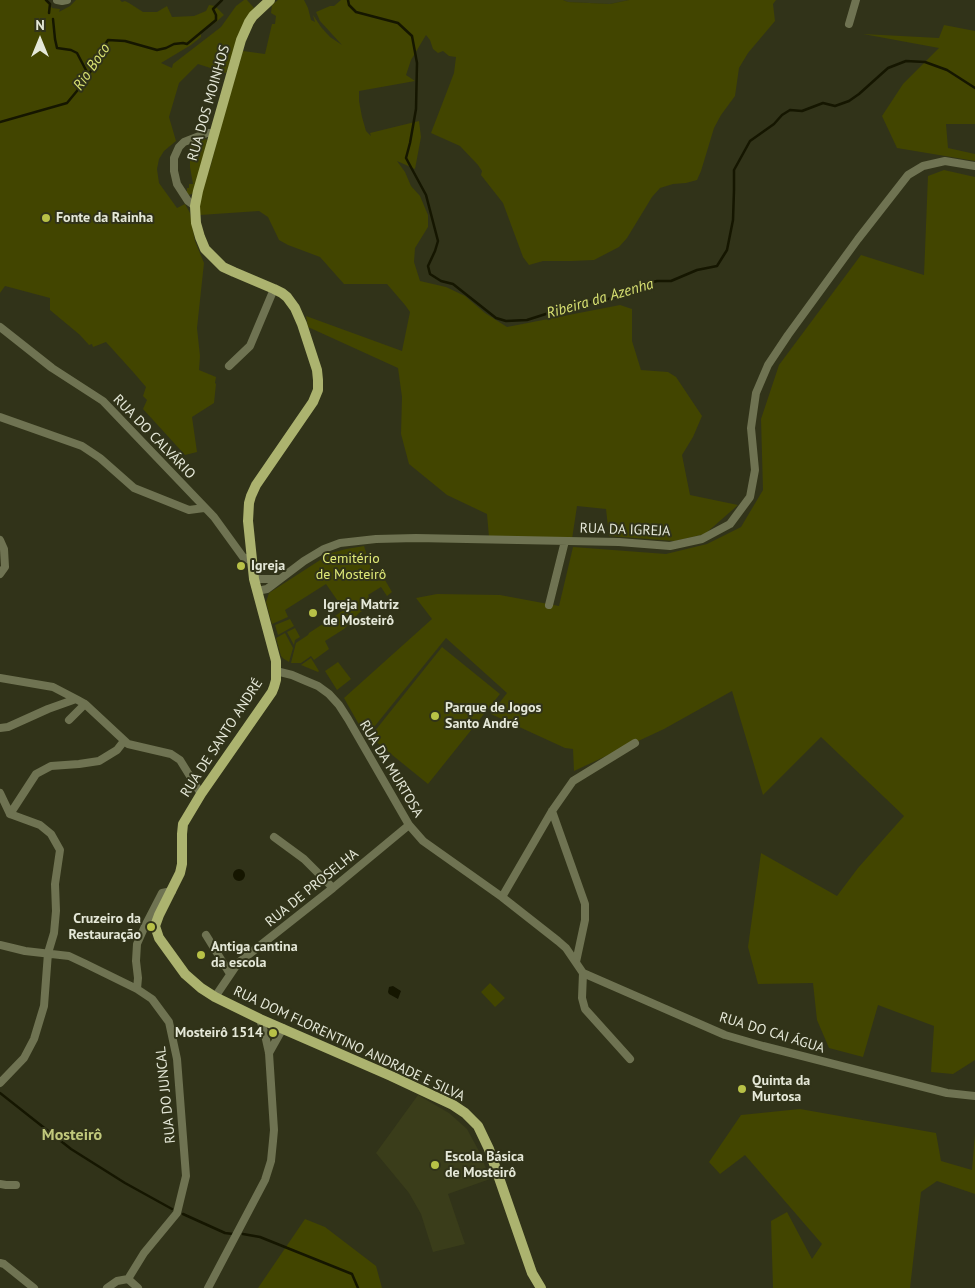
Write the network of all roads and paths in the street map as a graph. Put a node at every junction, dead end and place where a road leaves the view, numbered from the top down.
1 (57, 0) edge
2 (67, 0) edge
3 (270, 0) edge
4 (856, 0) edge
5 (849, 24) dead end
6 (214, 132) junction
7 (975, 166) edge
8 (195, 206) junction
9 (274, 288) junction
10 (0, 326) edge
11 (229, 366) dead end
12 (0, 417) edge
13 (204, 508) junction
14 (0, 540) edge
15 (565, 541) junction
16 (252, 561) junction
17 (0, 574) edge
18 (254, 579) junction
19 (280, 579) junction
20 (257, 591) junction
21 (549, 605) dead end
22 (276, 671) junction
23 (0, 678) edge
24 (76, 699) junction
25 (85, 704) junction
26 (68, 720) dead end
27 (0, 728) edge
28 (124, 741) junction
29 (635, 743) dead end
30 (0, 793) edge
31 (201, 794) junction
32 (552, 811) junction
33 (10, 814) junction
34 (409, 825) junction
35 (274, 837) dead end
36 (333, 888) junction
37 (170, 894) junction
38 (502, 897) junction
39 (206, 935) dead end
40 (0, 945) edge
41 (48, 954) junction
42 (576, 962) junction
43 (230, 974) junction
44 (583, 974) junction
45 (137, 990) junction
46 (215, 997) junction
47 (260, 1019) junction
48 (283, 1028) junction
49 (269, 1054) junction
50 (630, 1059) dead end
51 (0, 1083) edge
52 (975, 1096) edge
53 (0, 1184) edge
54 (16, 1185) dead end
55 (0, 1264) edge
56 (128, 1280) junction
57 (34, 1288) edge
58 (107, 1288) edge
59 (138, 1288) edge
60 (208, 1288) edge
61 (541, 1288) edge

1 - 2 street
3 - 6 main road, RUA DOS MOINHOS
4 - 5 street
6 - 8 main road, RUA DOS MOINHOS
6 - 8 street
7 - 15 street, RUA DA IGREJA
8 - 9 main road, RUA DOS MOINHOS
9 - 11 street
9 - 16 main road, RUA DE SANTO ANDRÉ
10 - 13 street, RUA DO CALVÁRIO
12 - 13 street
13 - 16 street, RUA DO CALVÁRIO
14 - 17 street
15 - 19 street, RUA DA IGREJA
15 - 21 street
16 - 18 main road, RUA DE SANTO ANDRÉ
18 - 19 street
18 - 20 main road, RUA DE SANTO ANDRÉ
19 - 20 street, RUA DA IGREJA
20 - 22 main road, RUA DE SANTO ANDRÉ
22 - 31 main road, RUA DE SANTO ANDRÉ
22 - 34 street, RUA DA MURTOSA
23 - 24 street
24 - 25 street
24 - 27 street
25 - 26 street
25 - 28 street
28 - 31 street
28 - 33 street
29 - 32 street
30 - 33 street
31 - 37 main road, RUA DE SANTO ANDRÉ
32 - 38 street
32 - 42 street
33 - 41 street
34 - 36 street, RUA DE PROSELHA
34 - 38 street, RUA DA MURTOSA
35 - 36 street
36 - 43 street, RUA DE PROSELHA
37 - 45 street
37 - 46 main road, RUA DOM FLORENTINO ANDRADE E SILVA
38 - 42 street, RUA DA MURTOSA
39 - 43 street
40 - 41 street, RUA DO JUNCAL
41 - 45 street, RUA DO JUNCAL
41 - 51 street
42 - 44 street
43 - 46 street, RUA DE PROSELHA
44 - 50 street
44 - 52 street, RUA DO CAI ÁGUA
45 - 56 street, RUA DO JUNCAL
46 - 47 main road, RUA DOM FLORENTINO ANDRADE E SILVA
47 - 48 main road, RUA DOM FLORENTINO ANDRADE E SILVA
47 - 49 street
48 - 49 street
48 - 61 main road, RUA DOM FLORENTINO ANDRADE E SILVA
49 - 60 street
53 - 54 street
55 - 57 street
56 - 58 street
56 - 59 street

